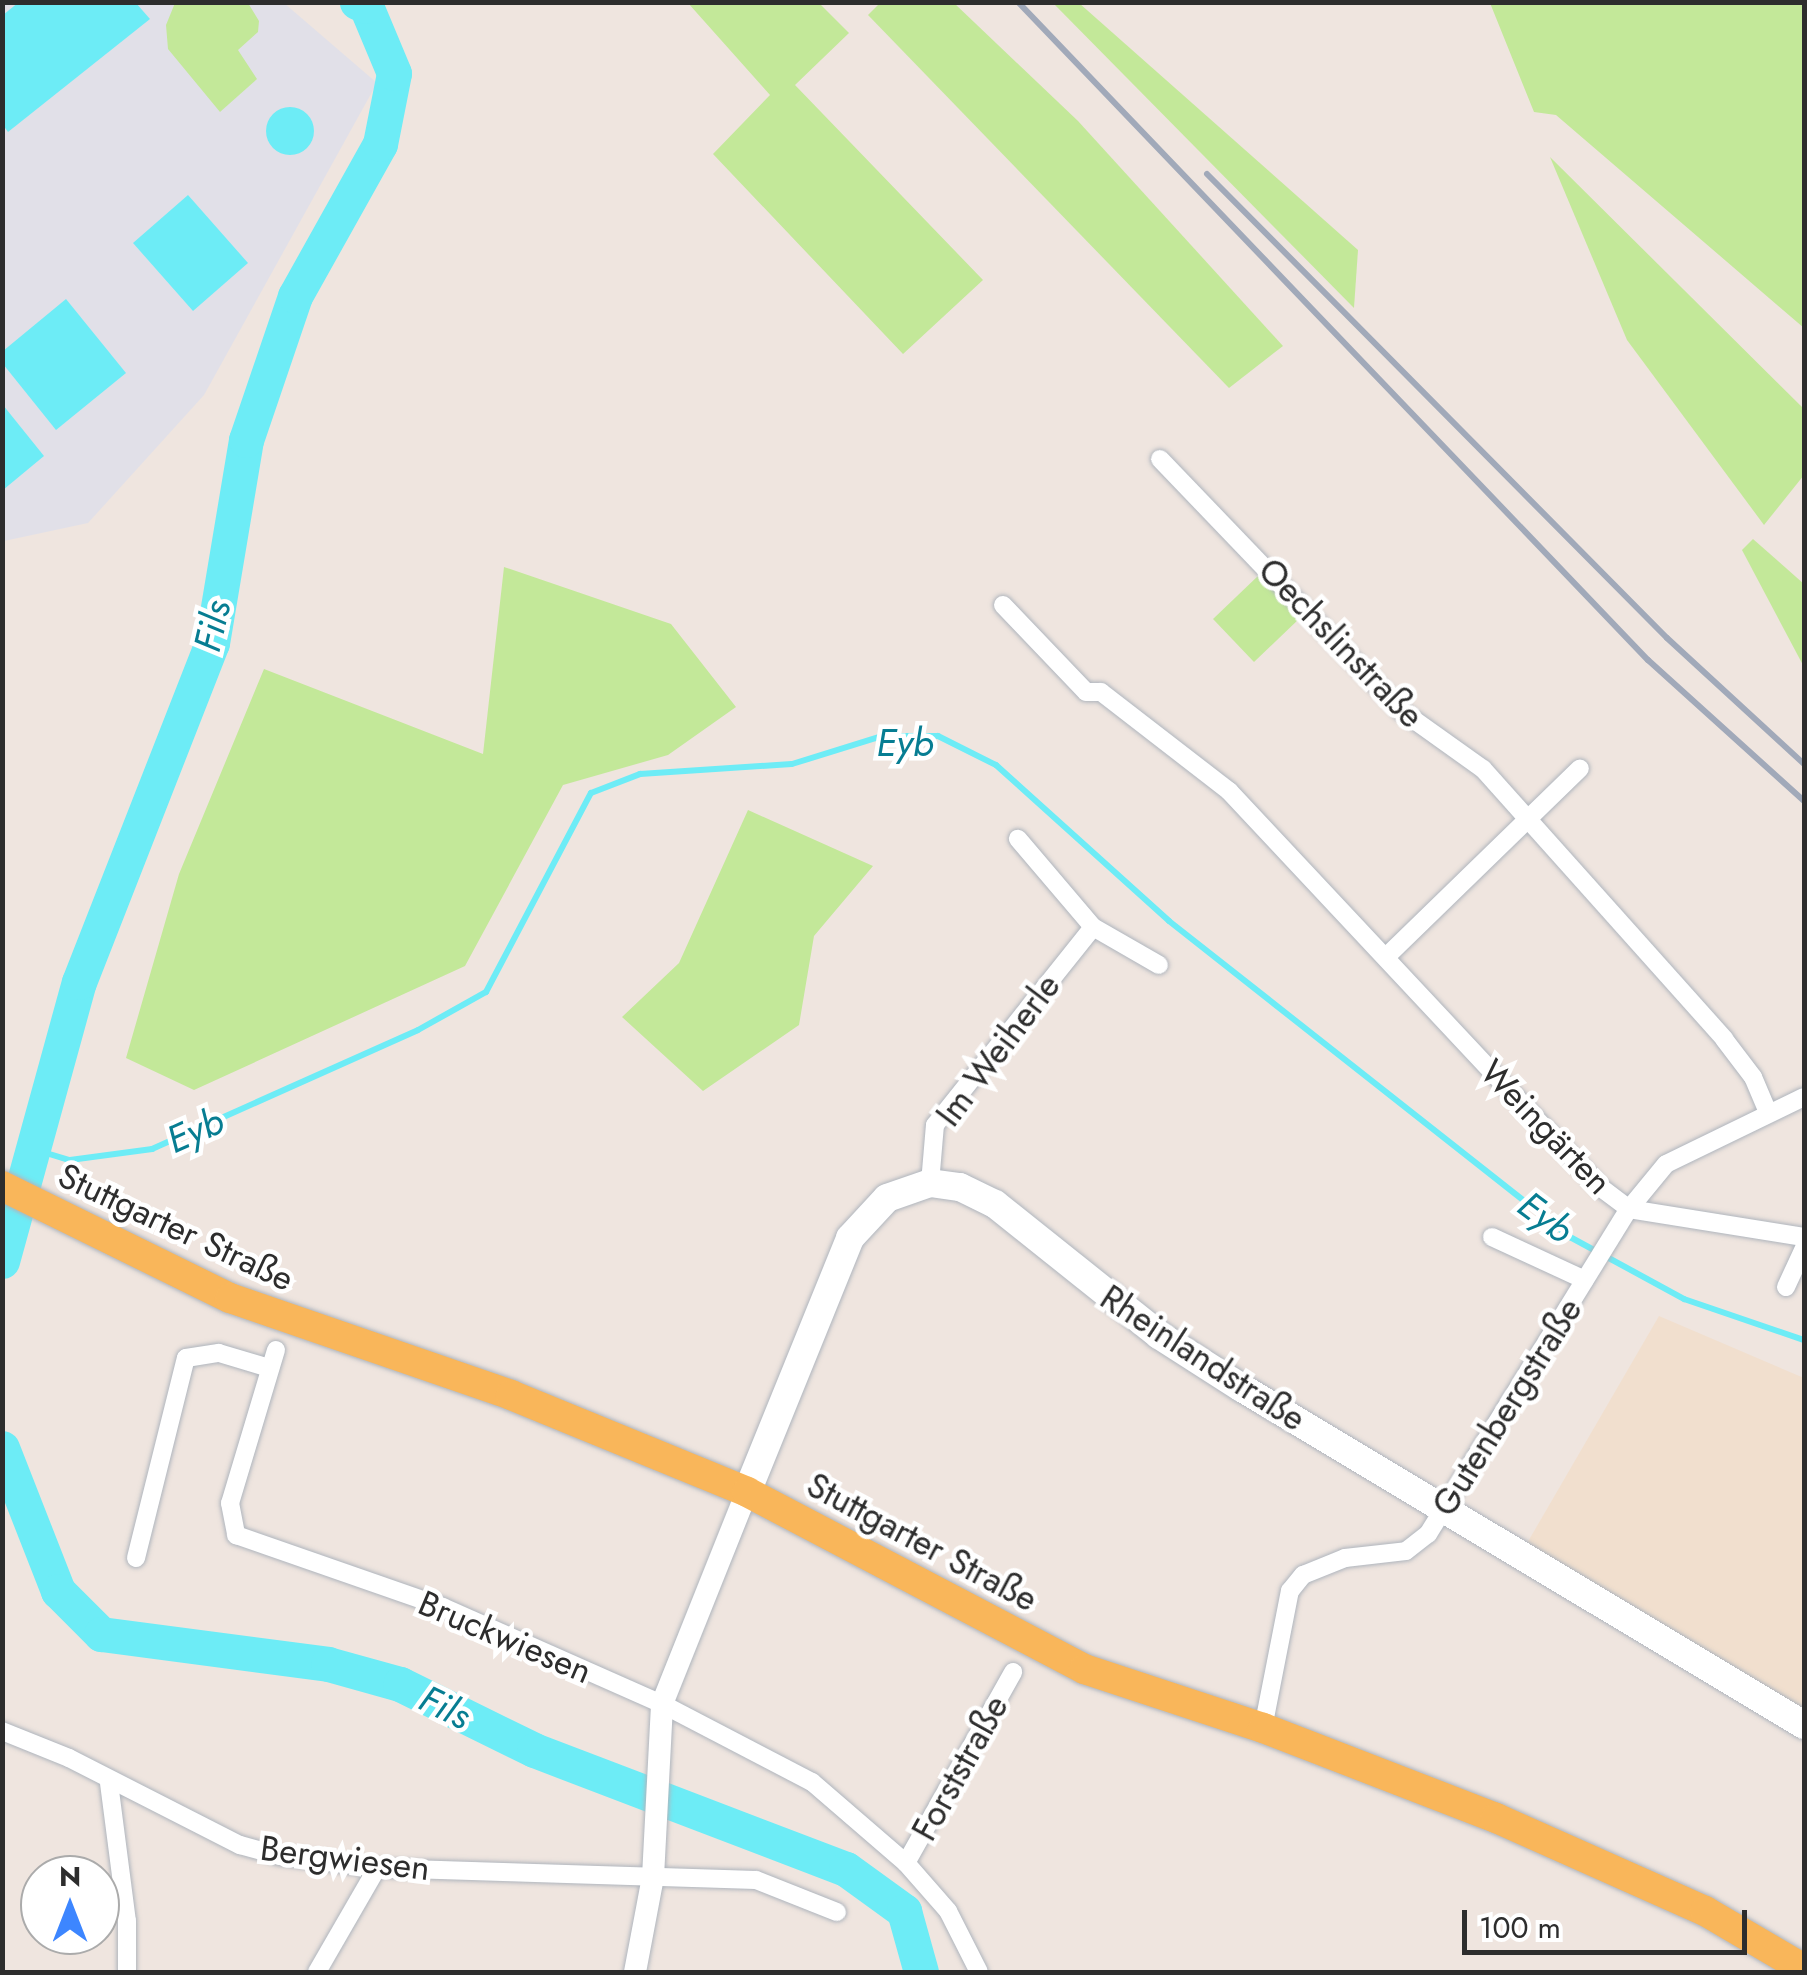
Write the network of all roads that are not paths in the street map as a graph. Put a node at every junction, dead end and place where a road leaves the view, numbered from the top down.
1 (1160, 459) dead end
2 (1003, 606) dead end
3 (1580, 768) dead end
4 (1528, 820) junction
5 (1018, 839) dead end
6 (1093, 928) junction
7 (1387, 956) junction
8 (1160, 964) dead end
9 (1804, 1097) edge
10 (1768, 1112) junction
11 (930, 1183) junction
12 (2, 1186) edge
13 (1624, 1216) junction
14 (1492, 1237) dead end
15 (1804, 1238) edge
16 (1804, 1248) edge
17 (1588, 1275) junction
18 (1786, 1287) dead end
19 (746, 1492) junction
20 (1443, 1510) junction
21 (136, 1558) dead end
22 (1013, 1672) dead end
23 (662, 1704) junction
24 (1804, 1725) edge
25 (1263, 1728) junction
26 (2, 1731) edge
27 (109, 1783) junction
28 (906, 1863) junction
29 (378, 1868) junction
30 (653, 1876) junction
31 (837, 1912) dead end
32 (1804, 1970) edge
33 (126, 1972) edge
34 (317, 1972) edge
35 (636, 1972) edge
36 (979, 1972) edge

1 - 4 street, Oechslinstraße
2 - 7 street, Weingärten
3 - 4 street
4 - 7 street
4 - 10 street, Oechslinstraße
5 - 6 street
6 - 8 street
6 - 11 street, Im Weiherle
7 - 13 street, Weingärten
9 - 10 street, Gutenbergstraße
10 - 13 street, Gutenbergstraße
11 - 19 main road
11 - 20 main road, Rheinlandstraße
12 - 19 main road, Stuttgarter Straße
13 - 15 street, Weingärten
13 - 17 street, Gutenbergstraße
14 - 17 street
16 - 18 street
17 - 20 street, Gutenbergstraße
19 - 23 street
19 - 25 main road, Stuttgarter Straße
20 - 24 main road, Rheinlandstraße
20 - 25 street, Gutenbergstraße
21 - 23 street, Bruckwiesen
22 - 28 street, Forststraße
23 - 28 street, Bruckwiesen
23 - 30 street
25 - 32 main road, Stuttgarter Straße
26 - 27 street, Bergwiesen
27 - 29 street, Bergwiesen
27 - 33 street
28 - 36 street, Bruckwiesen
29 - 30 street, Bergwiesen
29 - 34 street
30 - 31 street, Bergwiesen
30 - 35 street

